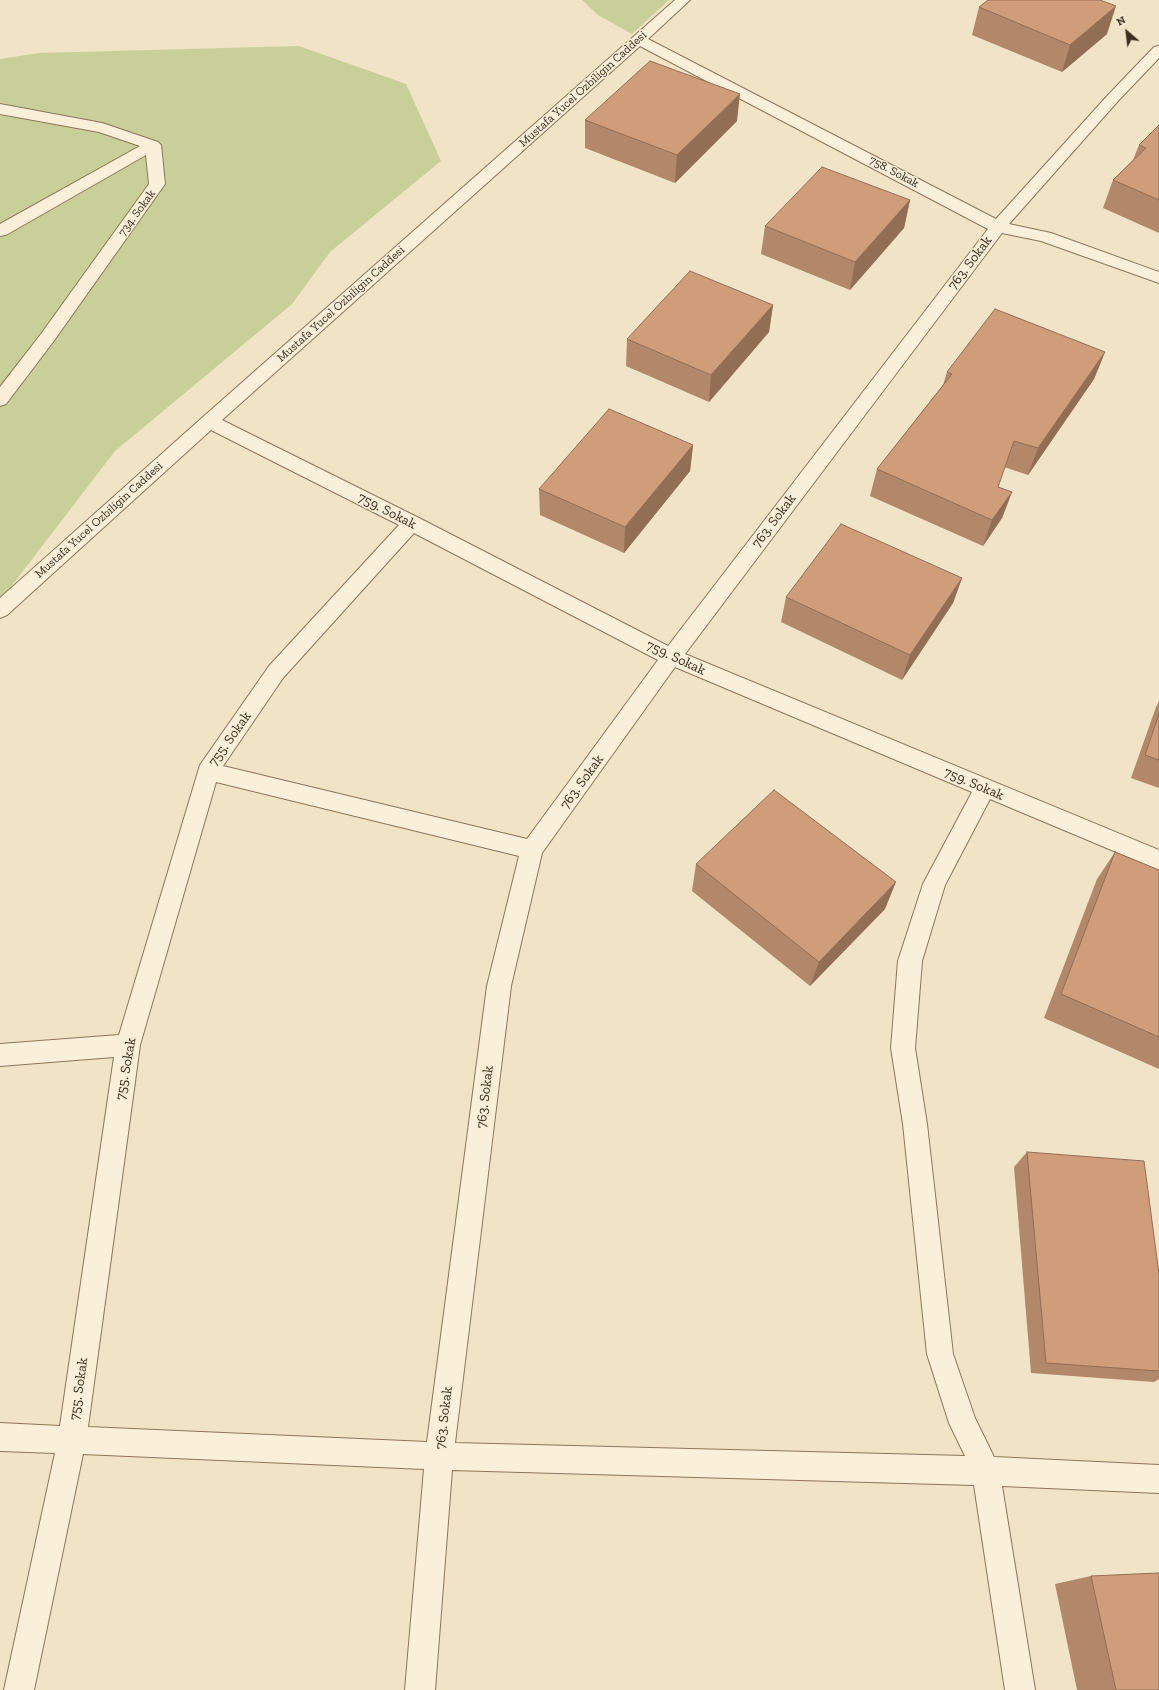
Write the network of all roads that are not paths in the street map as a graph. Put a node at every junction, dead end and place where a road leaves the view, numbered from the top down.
1 (683, 0) edge
2 (639, 40) junction
3 (1159, 50) edge
4 (0, 109) edge
5 (153, 145) junction
6 (998, 227) junction
7 (0, 231) edge
8 (1159, 278) edge
9 (0, 400) edge
10 (209, 421) junction
11 (412, 523) junction
12 (0, 610) edge
13 (671, 657) junction
14 (208, 771) junction
15 (984, 789) junction
16 (532, 850) junction
17 (1159, 860) edge
18 (128, 1046) junction
19 (0, 1055) edge
20 (0, 1437) edge
21 (72, 1440) junction
22 (439, 1456) junction
23 (986, 1471) junction
24 (1159, 1480) edge
25 (19, 1690) edge
26 (420, 1690) edge
27 (1020, 1690) edge

1 - 2 street, Mustafa Yucel Ozbiligin Caddesi
2 - 6 street, 758. Sokak
2 - 10 street, Mustafa Yucel Ozbiligin Caddesi
3 - 6 street, 763. Sokak
4 - 5 street
5 - 7 street
5 - 9 street, 734. Sokak
6 - 8 street, 758. Sokak
6 - 13 street, 763. Sokak
10 - 11 street, 759. Sokak
10 - 12 street, Mustafa Yucel Ozbiligin Caddesi
11 - 13 street, 759. Sokak
11 - 14 street, 755. Sokak
13 - 15 street, 759. Sokak
13 - 16 street, 763. Sokak
14 - 16 street
14 - 18 street, 755. Sokak
15 - 17 street, 759. Sokak
15 - 23 street
16 - 22 street, 763. Sokak
18 - 19 street
18 - 21 street, 755. Sokak
20 - 21 street
21 - 22 street
21 - 25 street, 755. Sokak
22 - 23 street
22 - 26 street, 763. Sokak
23 - 24 street
23 - 27 street

